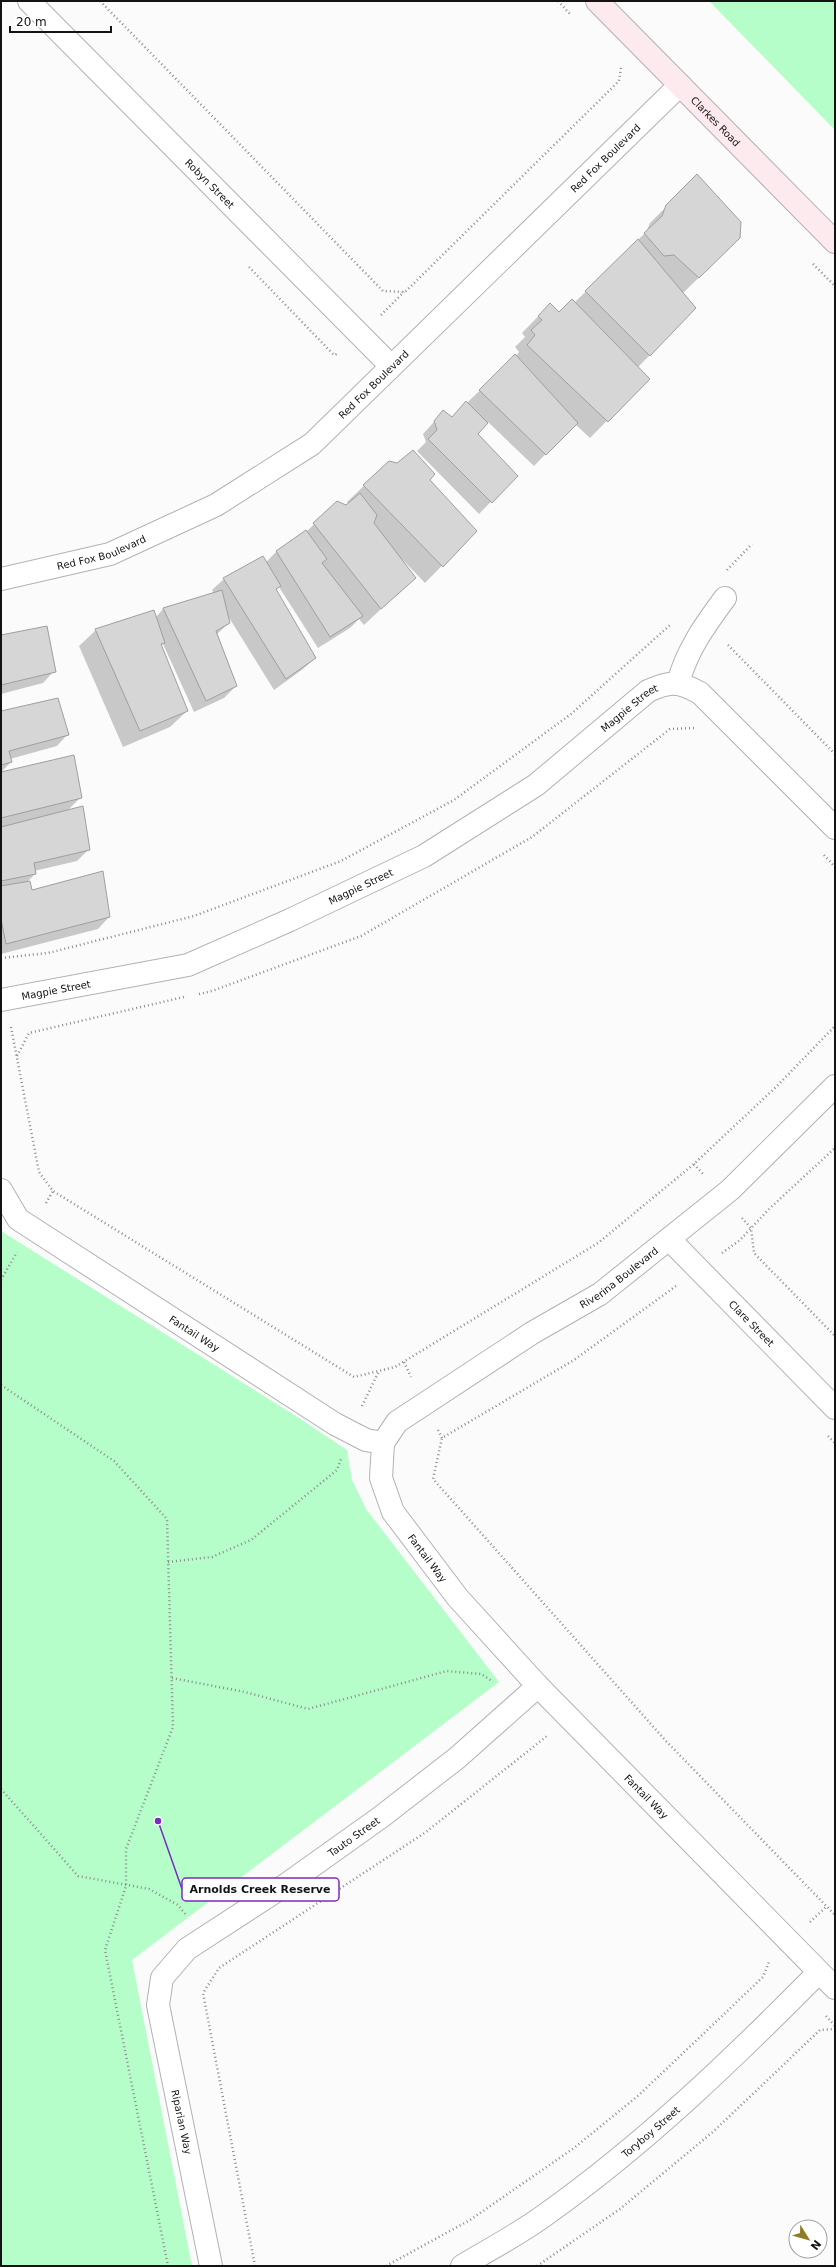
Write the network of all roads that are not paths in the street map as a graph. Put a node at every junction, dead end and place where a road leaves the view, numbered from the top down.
1 (29, 1) edge
2 (597, 1) edge
3 (680, 85) junction
4 (835, 242) edge
5 (391, 366) junction
6 (1, 579) edge
7 (725, 598) dead end
8 (678, 683) junction
9 (835, 828) edge
10 (1, 1000) edge
11 (835, 1086) edge
12 (1, 1190) edge
13 (669, 1239) junction
14 (835, 1408) edge
15 (383, 1443) junction
16 (538, 1686) junction
17 (819, 1972) junction
18 (162, 1978) joint
19 (835, 1988) edge
20 (211, 2266) edge
21 (462, 2266) edge

1 - 5 street, Robyn Street
2 - 3 street, Clarkes Road
3 - 4 street, Clarkes Road
3 - 5 street, Red Fox Boulevard
5 - 6 street, Red Fox Boulevard
7 - 8 street
8 - 9 street
8 - 10 street, Magpie Street
11 - 13 street, Riverina Boulevard
12 - 15 street, Fantail Way
13 - 14 street, Clare Street
13 - 15 street, Riverina Boulevard
15 - 16 street, Fantail Way
16 - 17 street, Fantail Way
16 - 18 street, Tauto Street
17 - 19 street, Fantail Way
17 - 21 street, Toryboy Street
18 - 20 street, Riparian Way

